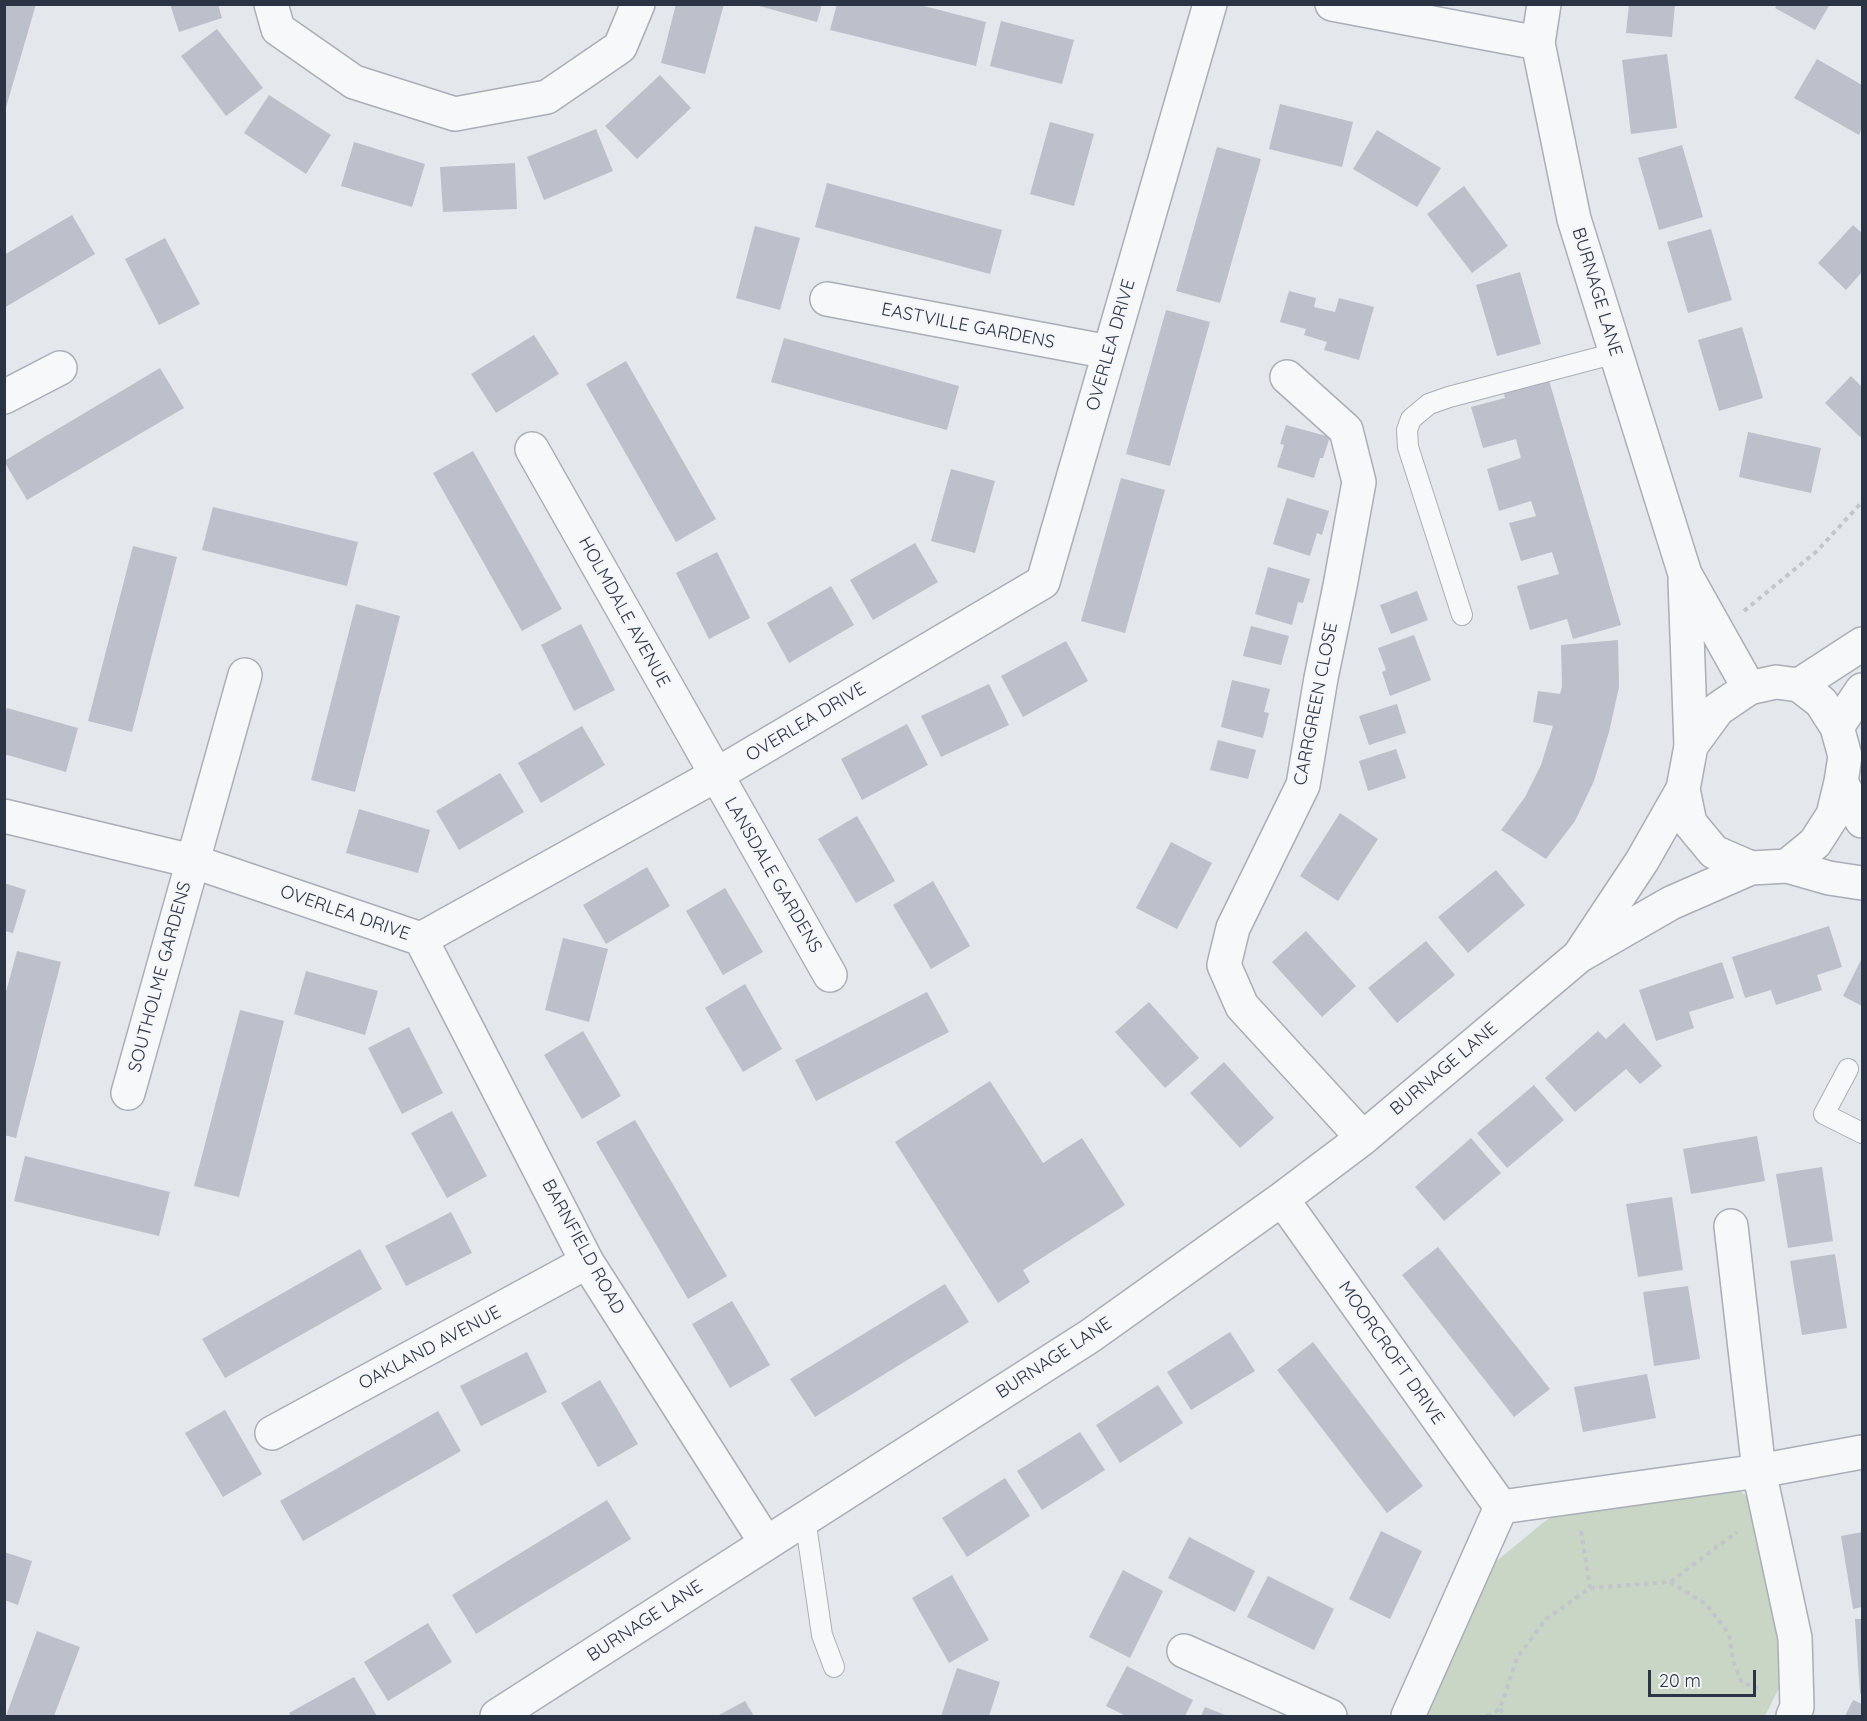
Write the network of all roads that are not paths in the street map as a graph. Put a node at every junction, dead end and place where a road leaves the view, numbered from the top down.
1 (271, 4) edge
2 (638, 4) edge
3 (1210, 4) edge
4 (1332, 4) edge
5 (1544, 4) edge
6 (1538, 43) junction
7 (827, 299) dead end
8 (1109, 352) junction
9 (1616, 353) junction
10 (60, 368) dead end
11 (1287, 377) dead end
12 (4, 398) edge
13 (532, 449) dead end
14 (1685, 574) junction
15 (1462, 615) dead end
16 (1863, 644) edge
17 (245, 675) dead end
18 (1799, 686) junction
19 (1749, 688) junction
20 (1863, 690) edge
21 (1837, 727) junction
22 (1691, 746) junction
23 (716, 775) junction
24 (1841, 782) junction
25 (1683, 789) junction
26 (4, 816) edge
27 (1863, 821) edge
28 (192, 861) junction
29 (1787, 866) junction
30 (1750, 868) junction
31 (1863, 883) edge
32 (421, 939) junction
33 (1580, 956) junction
34 (830, 975) dead end
35 (1848, 1068) dead end
36 (128, 1093) dead end
37 (1863, 1132) edge
38 (1362, 1138) junction
39 (1282, 1199) junction
40 (1731, 1226) dead end
41 (587, 1262) junction
42 (272, 1433) dead end
43 (1863, 1452) edge
44 (1759, 1471) junction
45 (1501, 1508) junction
46 (805, 1518) junction
47 (766, 1544) junction
48 (1184, 1651) dead end
49 (834, 1667) dead end
50 (1795, 1712) edge
51 (497, 1716) edge
52 (1330, 1716) edge
53 (1408, 1716) edge

1 - 2 street
3 - 8 street, OVERLEA DRIVE
4 - 6 street
5 - 6 street, BURNAGE LANE
6 - 9 street, BURNAGE LANE
7 - 8 street, EASTVILLE GARDENS
8 - 23 street, OVERLEA DRIVE
9 - 14 street, BURNAGE LANE
9 - 15 lane
10 - 12 street
11 - 38 street, CARRGREEN CLOSE
13 - 23 street, HOLMDALE AVENUE
14 - 19 street
14 - 22 street
16 - 18 street
17 - 28 street, SOUTHOLME GARDENS
18 - 19 street, BURNAGE LANE
18 - 21 street
19 - 22 street, BURNAGE LANE
20 - 21 street
21 - 24 street
22 - 25 street, BURNAGE LANE
23 - 32 street, OVERLEA DRIVE
23 - 34 street, LANSDALE GARDENS
24 - 27 street
24 - 29 street
25 - 30 street, BURNAGE LANE
25 - 33 street, BURNAGE LANE
26 - 28 street, OVERLEA DRIVE
28 - 32 street, OVERLEA DRIVE
28 - 36 street, SOUTHOLME GARDENS
29 - 30 street, BURNAGE LANE
29 - 31 street, BURNAGE LANE
30 - 33 street, BURNAGE LANE
32 - 41 street, BARNFIELD ROAD
33 - 38 street, BURNAGE LANE
35 - 37 lane
38 - 39 street, BURNAGE LANE
39 - 45 street, MOORCROFT DRIVE
39 - 46 street, BURNAGE LANE
40 - 44 street
41 - 42 street, OAKLAND AVENUE
41 - 47 street, BARNFIELD ROAD
43 - 44 street
44 - 45 street
44 - 50 street
45 - 53 street
46 - 47 street, BURNAGE LANE
46 - 49 lane
47 - 51 street, BURNAGE LANE
48 - 52 street

